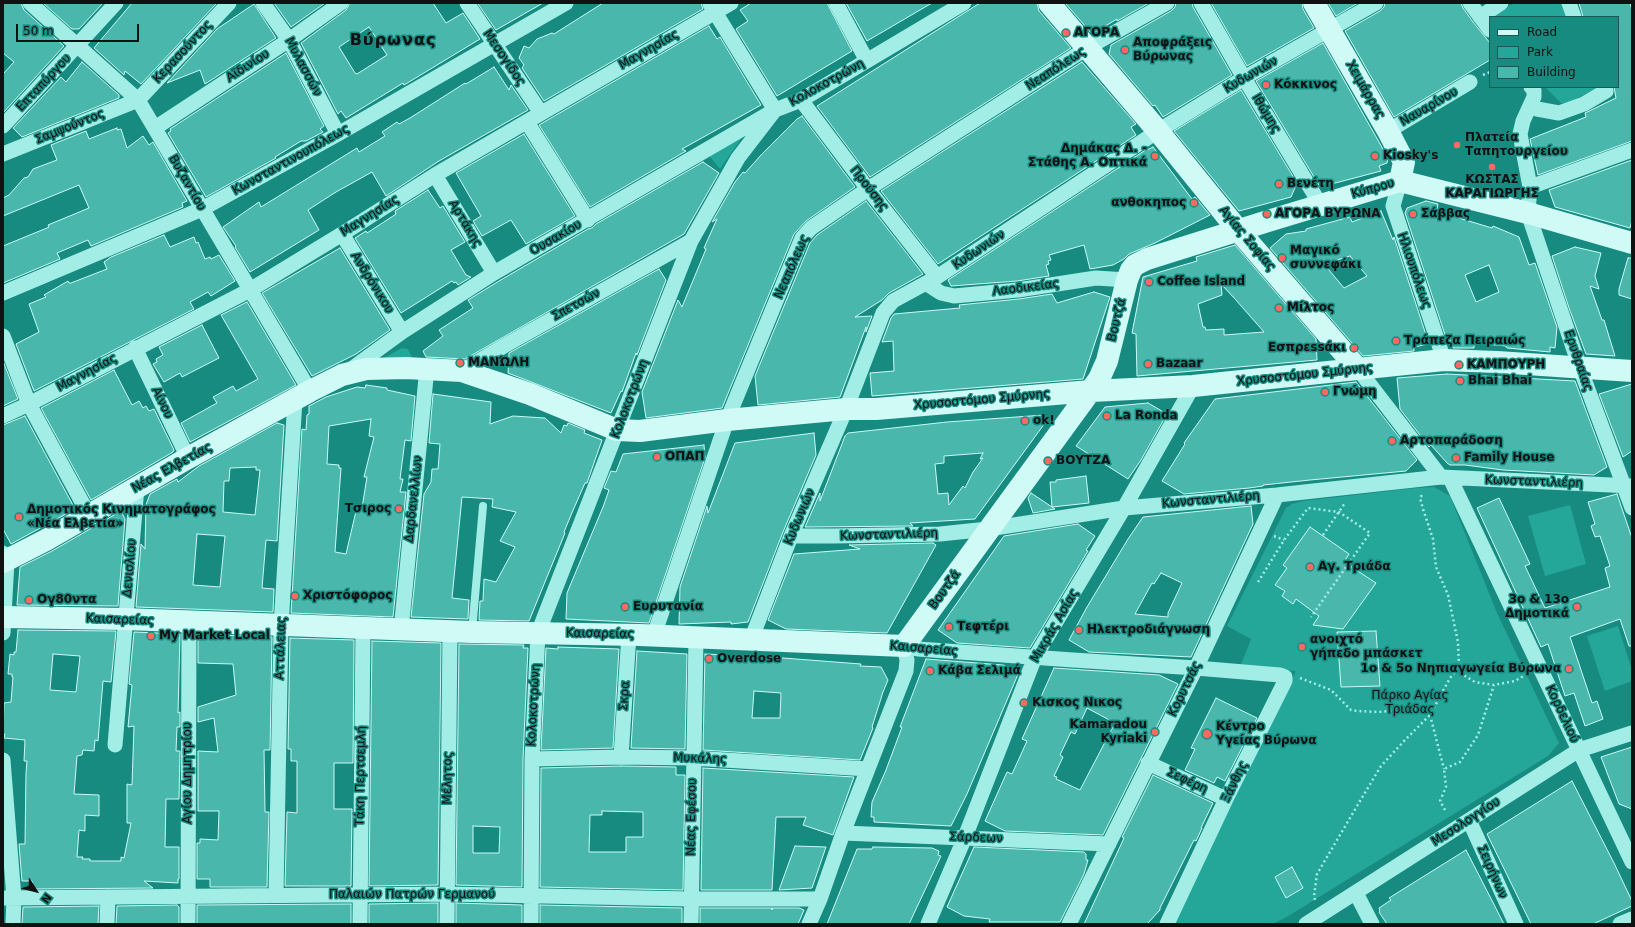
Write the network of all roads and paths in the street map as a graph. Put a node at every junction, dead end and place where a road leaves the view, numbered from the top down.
1 (30, 3) edge
2 (116, 3) edge
3 (229, 3) edge
4 (263, 3) edge
5 (341, 3) edge
6 (467, 3) edge
7 (566, 3) edge
8 (730, 3) edge
9 (836, 3) edge
10 (1049, 3) edge
11 (1168, 3) edge
12 (1201, 3) edge
13 (1314, 3) edge
14 (1376, 3) edge
15 (1470, 3) edge
16 (1501, 3) edge
17 (1569, 3) edge
18 (960, 4) edge
19 (713, 7) edge
20 (1480, 16) junction
21 (1574, 16) edge
22 (1330, 29) junction
23 (1489, 29) edge
24 (289, 40) junction
25 (495, 45) junction
26 (78, 46) junction
27 (1087, 48) junction
28 (867, 61) junction
29 (1244, 78) junction
30 (1470, 82) dead end
31 (1532, 88) edge
32 (1604, 88) edge
33 (138, 100) junction
34 (802, 100) junction
35 (1532, 105) junction
36 (775, 110) junction
37 (541, 113) junction
38 (526, 122) junction
39 (3, 126) edge
40 (155, 128) junction
41 (1158, 131) junction
42 (1388, 131) junction
43 (338, 134) junction
44 (1632, 150) edge
45 (3, 154) edge
46 (435, 175) junction
47 (1400, 181) junction
48 (1530, 188) junction
49 (868, 189) junction
50 (1320, 204) junction
51 (202, 209) junction
52 (1528, 213) junction
53 (588, 220) junction
54 (1238, 230) junction
55 (342, 234) junction
56 (691, 240) junction
57 (1632, 243) edge
58 (494, 273) junction
59 (1127, 280) junction
60 (932, 281) junction
61 (250, 290) junction
62 (3, 293) edge
63 (402, 332) junction
64 (3, 336) edge
65 (135, 348) junction
66 (1444, 360) junction
67 (427, 368) junction
68 (1580, 368) junction
69 (1358, 369) junction
70 (1632, 371) edge
71 (462, 372) junction
72 (342, 375) junction
73 (1193, 386) junction
74 (1091, 390) junction
75 (302, 396) junction
76 (30, 404) junction
77 (846, 409) junction
78 (3, 416) edge
79 (727, 420) junction
80 (617, 430) junction
81 (188, 458) junction
82 (1446, 478) junction
83 (1628, 486) edge
84 (137, 487) junction
85 (1422, 494) dead end
86 (1278, 495) junction
87 (483, 506) dead end
88 (1342, 507) dead end
89 (1124, 508) junction
90 (1632, 508) edge
91 (1339, 512) junction
92 (89, 515) junction
93 (988, 529) junction
94 (1323, 535) dead end
95 (791, 536) junction
96 (4, 559) edge
97 (1258, 582) dead end
98 (1311, 617) dead end
99 (125, 620) junction
100 (189, 622) junction
101 (3, 623) edge
102 (281, 626) junction
103 (363, 628) junction
104 (401, 630) junction
105 (450, 631) junction
106 (472, 632) junction
107 (538, 633) junction
108 (629, 634) junction
109 (654, 635) junction
110 (696, 637) junction
111 (751, 640) junction
112 (904, 646) junction
113 (1036, 657) junction
114 (1459, 666) junction
115 (1539, 666) junction
116 (1196, 668) junction
117 (1285, 677) junction
118 (1494, 685) junction
119 (1435, 707) junction
120 (1430, 715) junction
121 (1632, 733) edge
122 (115, 745) dead end
123 (1579, 750) junction
124 (621, 757) junction
125 (693, 758) junction
126 (532, 759) junction
127 (3, 760) edge
128 (1148, 763) junction
129 (868, 769) junction
130 (1444, 769) junction
131 (1226, 799) junction
132 (1445, 810) dead end
133 (1469, 820) junction
134 (843, 834) junction
135 (965, 837) junction
136 (1109, 844) junction
137 (1632, 862) edge
138 (1356, 893) junction
139 (447, 894) junction
140 (276, 895) junction
141 (360, 895) junction
142 (188, 896) junction
143 (531, 896) junction
144 (108, 897) junction
145 (8, 898) edge
146 (691, 899) junction
147 (820, 899) junction
148 (1320, 916) junction
149 (1632, 919) edge
150 (13, 924) edge
151 (107, 924) edge
152 (188, 924) edge
153 (360, 924) edge
154 (447, 924) edge
155 (531, 924) edge
156 (691, 924) edge
157 (809, 924) edge
158 (928, 924) edge
159 (1069, 924) edge
160 (1167, 924) edge
161 (1306, 924) edge
162 (1372, 924) edge
163 (1516, 924) edge
164 (1620, 924) edge

1 - 26 street, Βυζαντίου
2 - 26 street, Επταπύργου
3 - 33 street, Κερασούντος
4 - 24 street, Μυλασσών
5 - 24 street, Αϊδινίου
6 - 25 street, Μεσογίδος
7 - 25 street, Κωνσταντινουπόλεως
8 - 19 street, Μαγνησίας
9 - 28 street
10 - 27 street, Αγίας Σοφίας
11 - 27 street, Νεαπόλεως
12 - 29 street, Ιθώμης
13 - 22 street, Χειμάρρας
14 - 22 street, Κυδωνιών
15 - 20 street
16 - 20 street
17 - 21 street
18 - 28 street, Κολοκοτρώνη
19 - 36 street
19 - 37 street, Μαγνησίας
20 - 23 street
22 - 29 street, Κυδωνιών
22 - 42 street, Χειμάρρας
24 - 40 street, Αϊδινίου
24 - 43 street, Μυλασσών
25 - 37 street, Μεσογίδος
25 - 43 street, Κωνσταντινουπόλεως
26 - 33 street, Βυζαντίου
26 - 39 street, Επταπύργου
27 - 41 street, Αγίας Σοφίας
27 - 49 street, Νεαπόλεως
28 - 34 street, Κολοκοτρώνη
29 - 41 street, Κυδωνιών
29 - 50 street, Ιθώμης
30 - 42 street, Ναυαρίνου
31 - 35 street
32 - 35 street
33 - 40 street, Βυζαντίου
33 - 45 street, Σαμψούντος
34 - 36 street, Κολοκοτρώνη
34 - 49 street, Προύσης
35 - 48 street
36 - 53 street, Ουσακίου
36 - 56 street, Κολοκοτρώνη
37 - 38 street, Μαγνησίας
38 - 46 street, Μαγνησίας
38 - 53 street
40 - 51 street, Βυζαντίου
41 - 54 street, Αγίας Σοφίας
41 - 60 street, Κυδωνιών
42 - 47 street, Χειμάρρας
43 - 51 street, Κωνσταντινουπόλεως
44 - 48 street
46 - 55 street, Μαγνησίας
46 - 58 street, Αρτάκης
47 - 50 street, Κύπρου
47 - 52 street, Κύπρου
47 - 66 street, Ηλιουπόλεως
48 - 52 street
49 - 60 street, Προύσης
49 - 79 street, Νεαπόλεως
50 - 54 street, Κύπρου
51 - 61 street, Βυζαντίου
51 - 62 street, Κωνσταντινουπόλεως
52 - 57 street, Κύπρου
52 - 68 street, Ερυθραίας
53 - 58 street, Ουσακίου
54 - 59 street, Κύπρου
54 - 69 street, Αγίας Σοφίας
55 - 61 street, Μαγνησίας
55 - 63 street, Ανδρόνικου
56 - 71 street, Σπετσών
56 - 80 street, Κολοκοτρώνη
58 - 63 street, Ουσακίου
59 - 60 street, Λαοδικείας
59 - 74 street, Βουτζά
60 - 77 street, Κυδωνιών
61 - 65 street, Μαγνησίας
61 - 75 street, Βυζαντίου
63 - 72 street, Ουσακίου
64 - 76 street
65 - 76 street, Μαγνησίας
65 - 81 street, Αίνου
66 - 68 street, Χρυσοστόμου Σμύρνης
66 - 69 street, Χρυσοστόμου Σμύρνης
67 - 71 street, Χρυσοστόμου Σμύρνης
67 - 72 street, Χρυσοστόμου Σμύρνης
67 - 104 street, Δαρδανελλίων
68 - 70 street, Χρυσοστόμου Σμύρνης
68 - 83 street, Ερυθραίας
69 - 73 street, Χρυσοστόμου Σμύρνης
69 - 82 street, Αγίας Σοφίας
71 - 80 street, Χρυσοστόμου Σμύρνης
72 - 75 street, Νέας Ελβετίας
73 - 74 street, Χρυσοστόμου Σμύρνης
73 - 89 street, Μικράς Ασίας
74 - 77 street, Χρυσοστόμου Σμύρνης
74 - 93 street, Βουτζά
75 - 81 street, Νέας Ελβετίας
75 - 102 street, Αττάλειας
76 - 78 street, Μαγνησίας
76 - 92 street
77 - 79 street, Χρυσοστόμου Σμύρνης
77 - 95 street, Κυδωνιών
79 - 80 street, Χρυσοστόμου Σμύρνης
79 - 109 street, Νεαπόλεως
80 - 107 street, Κολοκοτρώνη
81 - 84 street, Νέας Ελβετίας
82 - 83 street, Κωνσταντιλιέρη
82 - 86 street, Κωνσταντιλιέρη
82 - 115 street, Κορδελιού
83 - 90 street, Ερυθραίας
84 - 92 street, Νέας Ελβετίας
84 - 99 street, Δενισλίου
85 - 114 path
86 - 89 street, Κωνσταντιλιέρη
86 - 116 street, Κορυτσάς
87 - 106 lane
88 - 91 path
89 - 93 street, Κωνσταντιλιέρη
89 - 113 street, Μικράς Ασίας
91 - 94 path
91 - 97 path
91 - 98 path
92 - 96 street, Νέας Ελβετίας
93 - 95 street, Κωνσταντιλιέρη
93 - 112 street, Βουτζά
95 - 111 street, Κυδωνιών
96 - 101 street
99 - 100 street, Καισαρείας
99 - 101 street, Καισαρείας
99 - 122 street, Δενισλίου
100 - 102 street, Καισαρείας
100 - 142 street, Αγίου Δημητρίου
102 - 103 street, Καισαρείας
102 - 140 street, Αττάλειας
103 - 104 street, Καισαρείας
103 - 141 street, Τάκη Περτσεμλή
104 - 105 street, Καισαρείας
105 - 106 street, Καισαρείας
105 - 139 street, Μέλητος
106 - 107 street, Καισαρείας
107 - 108 street, Καισαρείας
107 - 126 street, Κολοκοτρώνη
108 - 109 street, Καισαρείας
108 - 124 street, Σκρα
109 - 110 street, Καισαρείας
110 - 111 street, Καισαρείας
110 - 125 street, Νέας Εφέσου
111 - 112 street, Καισαρείας
112 - 113 street, Καισαρείας
112 - 129 street
113 - 116 street, Καισαρείας
113 - 135 street, Μικράς Ασίας
114 - 118 path
114 - 119 path
115 - 118 path
115 - 123 street, Κορδελιού
116 - 117 street
116 - 128 street, Κορυτσάς
117 - 119 path
117 - 131 street, Ξάνθης
118 - 130 path
119 - 120 path
120 - 130 path
120 - 148 path
121 - 123 street, Μεσολογγίου
123 - 133 street, Μεσολογγίου
123 - 137 street, Κορδελιού
124 - 125 street, Μυκάλης
124 - 126 street, Μυκάλης
125 - 129 street, Μυκάλης
125 - 146 street, Νέας Εφέσου
126 - 143 street, Κολοκοτρώνη
127 - 145 street
128 - 131 street, Σεφέρη
128 - 136 street, Κορυτσάς
129 - 134 street
130 - 132 path
131 - 160 street, Ξάνθης
133 - 138 street, Μεσολογγίου
133 - 163 street, Σειρήνων
134 - 135 street, Σάρδεων
134 - 147 street
135 - 136 street, Σάρδεων
135 - 158 street, Μικράς Ασίας
136 - 159 street, Κορυτσάς
138 - 148 street, Μεσολογγίου
138 - 162 street
139 - 141 street, Παλαιών Πατρών Γερμανού
139 - 143 street, Παλαιών Πατρών Γερμανού
139 - 154 street, Μέλητος
140 - 141 street, Παλαιών Πατρών Γερμανού
140 - 142 street, Παλαιών Πατρών Γερμανού
141 - 153 street, Τάκη Περτσεμλή
142 - 144 street, Παλαιών Πατρών Γερμανού
142 - 152 street, Αγίου Δημητρίου
143 - 146 street, Παλαιών Πατρών Γερμανού
143 - 155 street, Κολοκοτρώνη
144 - 145 street, Παλαιών Πατρών Γερμανού
144 - 151 street
145 - 150 street
146 - 147 street, Παλαιών Πατρών Γερμανού
146 - 156 street, Νέας Εφέσου
147 - 157 street
148 - 161 street, Μεσολογγίου
149 - 164 street

